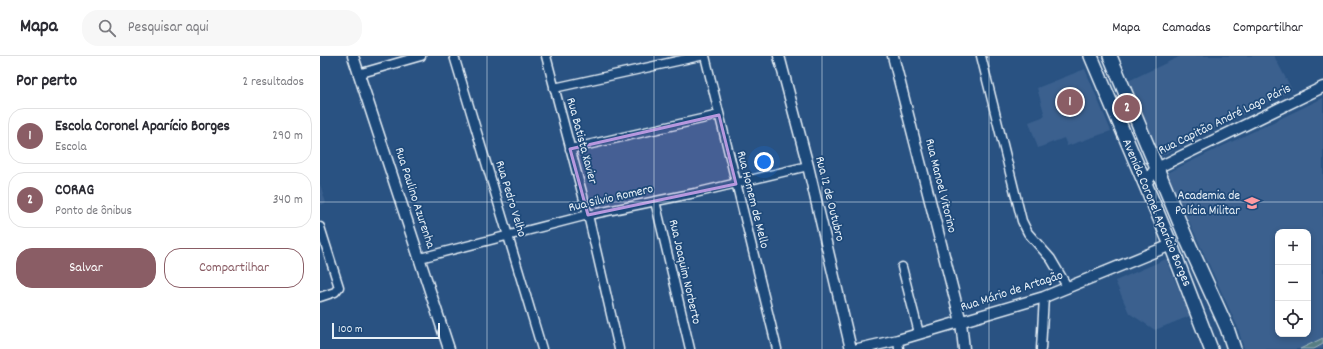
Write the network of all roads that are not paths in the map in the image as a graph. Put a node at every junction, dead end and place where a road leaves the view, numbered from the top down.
1 (353, 56) edge
2 (421, 56) edge
3 (454, 56) edge
4 (546, 56) edge
5 (700, 56) edge
6 (705, 56) edge
7 (779, 56) edge
8 (893, 56) edge
9 (981, 56) edge
10 (1091, 56) edge
11 (1110, 56) edge
12 (358, 74) junction
13 (1323, 87) edge
14 (554, 88) junction
15 (719, 115) junction
16 (570, 149) junction
17 (808, 166) junction
18 (1157, 168) junction
19 (736, 184) junction
20 (1145, 186) junction
21 (655, 200) junction
22 (588, 215) junction
23 (320, 227) edge
24 (509, 236) junction
25 (1171, 245) junction
26 (420, 258) junction
27 (902, 267) dead end
28 (1068, 288) junction
29 (320, 297) edge
30 (1044, 297) junction
31 (961, 322) junction
32 (919, 333) junction
33 (898, 345) edge
34 (449, 349) edge
35 (542, 349) edge
36 (619, 349) edge
37 (690, 349) edge
38 (777, 349) edge
39 (852, 349) edge
40 (858, 349) edge
41 (964, 349) edge
42 (1041, 349) edge
43 (1210, 349) edge
44 (1234, 349) edge

1 - 12 street, Rua Paulino Azurenha
2 - 12 street
3 - 24 street, Rua Pedro Velho
4 - 14 street, Rua Batista Xavier
5 - 14 street
6 - 15 street, Rua Homem de Mello
7 - 17 street, Rua 12 de Outubro
8 - 31 street, Rua Manoel Vitorino
9 - 28 street
10 - 20 main road, Avenida Coronel Aparício Borges
11 - 18 main road, Avenida Coronel Aparício Borges
12 - 26 street, Rua Paulino Azurenha
13 - 18 street, Rua Capitão André Lago Páris
14 - 16 street, Rua Batista Xavier
15 - 16 street
15 - 19 street, Rua Homem de Mello
16 - 22 street, Rua Batista Xavier
17 - 19 street, Rua Silvio Romero
17 - 39 street, Rua 12 de Outubro
18 - 20 street, Rua Capitão André Lago Páris
18 - 44 main road, Avenida Coronel Aparício Borges
19 - 21 street, Rua Silvio Romero
19 - 38 street, Rua Homem de Mello
20 - 25 main road, Avenida Coronel Aparício Borges
21 - 22 street, Rua Silvio Romero
21 - 37 street, Rua Joaquim Norberto
22 - 24 street, Rua Silvio Romero
22 - 36 street, Rua Batista Xavier
23 - 29 street
24 - 26 street, Rua Silvio Romero
24 - 35 street, Rua Pedro Velho
25 - 28 street, Rua Mário de Artagão
25 - 43 main road, Avenida Coronel Aparício Borges
26 - 34 street, Rua Paulino Azurenha
27 - 32 street
28 - 30 street, Rua Mário de Artagão
30 - 31 street, Rua Mário de Artagão
30 - 42 street
31 - 32 street, Rua Mário de Artagão
31 - 41 street, Rua Manoel Vitorino
32 - 33 street, Rua Mário de Artagão
33 - 40 street, Rua Mário de Artagão

